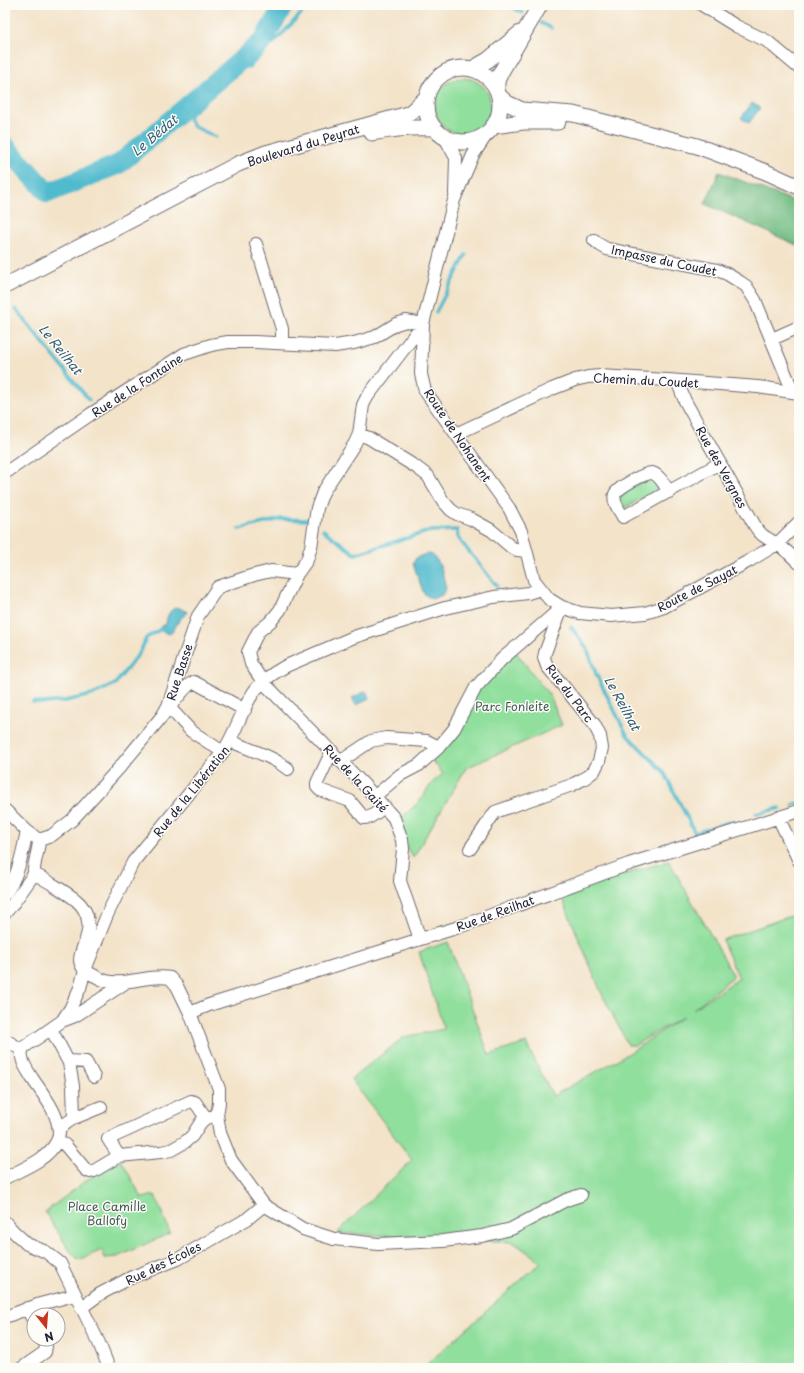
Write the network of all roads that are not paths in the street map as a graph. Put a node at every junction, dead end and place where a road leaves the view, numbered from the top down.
1 (540, 5) edge
2 (702, 5) edge
3 (527, 27) junction
4 (799, 68) edge
5 (472, 69) junction
6 (498, 93) junction
7 (427, 97) junction
8 (627, 127) junction
9 (491, 129) junction
10 (439, 132) junction
11 (799, 187) edge
12 (180, 196) junction
13 (454, 200) junction
14 (594, 240) dead end
15 (256, 244) dead end
16 (5, 286) edge
17 (423, 324) junction
18 (799, 327) edge
19 (772, 339) junction
20 (282, 343) junction
21 (677, 381) junction
22 (796, 393) edge
23 (359, 434) junction
24 (456, 434) junction
25 (720, 463) junction
26 (5, 473) edge
27 (669, 492) dead end
28 (799, 522) edge
29 (777, 544) junction
30 (526, 551) junction
31 (799, 562) edge
32 (297, 574) junction
33 (540, 589) junction
34 (562, 607) junction
35 (263, 682) junction
36 (168, 706) junction
37 (245, 710) junction
38 (230, 741) junction
39 (438, 748) junction
40 (332, 751) junction
41 (224, 752) junction
42 (341, 761) junction
43 (288, 769) dead end
44 (366, 787) junction
45 (375, 796) junction
46 (350, 801) junction
47 (385, 807) junction
48 (5, 810) edge
49 (799, 811) edge
50 (778, 817) junction
51 (27, 831) junction
52 (39, 840) junction
53 (470, 849) dead end
54 (799, 861) edge
55 (34, 874) junction
56 (5, 894) edge
57 (5, 914) edge
58 (420, 939) junction
59 (85, 970) junction
60 (125, 983) junction
61 (190, 1013) junction
62 (62, 1021) junction
63 (51, 1029) junction
64 (5, 1042) edge
65 (22, 1050) junction
66 (68, 1060) junction
67 (94, 1077) dead end
68 (101, 1107) dead end
69 (212, 1117) junction
70 (74, 1118) junction
71 (59, 1128) junction
72 (58, 1141) junction
73 (119, 1156) junction
74 (5, 1178) edge
75 (581, 1195) dead end
76 (264, 1204) junction
77 (5, 1222) edge
78 (75, 1295) junction
79 (31, 1307) edge
80 (26, 1308) edge
81 (81, 1308) junction
82 (5, 1317) edge
83 (46, 1347) edge
84 (22, 1368) edge
85 (109, 1368) edge

1 - 3 main road
2 - 4 street
3 - 5 main road
3 - 6 main road
5 - 6 main road
5 - 7 main road
6 - 8 main road
6 - 9 main road
7 - 10 main road
7 - 12 main road, Boulevard du Peyrat
8 - 9 main road
8 - 11 main road
9 - 10 main road
9 - 13 street, Route de Nohanent
10 - 12 main road, Boulevard du Peyrat
10 - 13 street, Route de Nohanent
12 - 16 main road, Boulevard du Peyrat
13 - 17 street, Route de Nohanent
14 - 19 street, Impasse du Coudet
15 - 20 street
17 - 20 street, Rue de la Fontaine
17 - 23 street
17 - 24 street, Route de Nohanent
18 - 19 street
19 - 22 street, Impasse du Coudet
20 - 26 street, Rue de la Fontaine
21 - 22 street, Chemin du Coudet
21 - 24 street, Chemin du Coudet
21 - 25 street, Rue des Vergnes
23 - 30 street
23 - 32 street
24 - 30 street, Route de Nohanent
25 - 27 street
25 - 29 street, Rue des Vergnes
28 - 29 street, Route de Sayat
29 - 31 street, Rue des Vergnes
29 - 34 street, Route de Sayat
30 - 33 street, Route de Nohanent
32 - 35 street, Rue de la Gaité
32 - 36 street, Rue Basse
33 - 34 street, Route de Sayat
33 - 35 street, Rue de la Libération
34 - 39 street
34 - 53 street, Rue du Parc
35 - 37 street, Rue de la Libération
35 - 40 street, Rue de la Gaité
36 - 37 street
36 - 41 street
36 - 52 street, Rue Basse
37 - 38 street, Rue de la Libération
38 - 41 street, Rue de la Libération
38 - 43 street
39 - 42 street
39 - 45 street
40 - 42 street, Rue de la Gaité
40 - 46 street
41 - 59 street, Rue de la Libération
42 - 44 street, Rue de la Gaité
44 - 45 street, Rue de la Gaité
44 - 46 street
45 - 47 street, Rue de la Gaité
46 - 47 street
47 - 58 street, Rue de la Gaité
48 - 51 street
49 - 50 street, Rue de Reilhat
50 - 54 street
50 - 58 street, Rue de Reilhat
51 - 52 street
51 - 56 street
52 - 55 street
55 - 57 street
55 - 59 street
58 - 61 street, Rue de Reilhat
59 - 60 street
59 - 62 street, Rue de la Libération
60 - 61 street
60 - 62 street
61 - 69 street
62 - 63 street
63 - 65 street
63 - 66 street
64 - 65 street
65 - 71 street
66 - 67 street
66 - 70 street
68 - 70 street
69 - 73 street
69 - 73 street
69 - 76 street
70 - 71 street
71 - 72 street
72 - 73 street
72 - 74 street
75 - 76 street
76 - 81 street, Rue des Écoles
77 - 78 street
78 - 79 street
78 - 81 street
80 - 82 street
81 - 85 street
83 - 84 street

